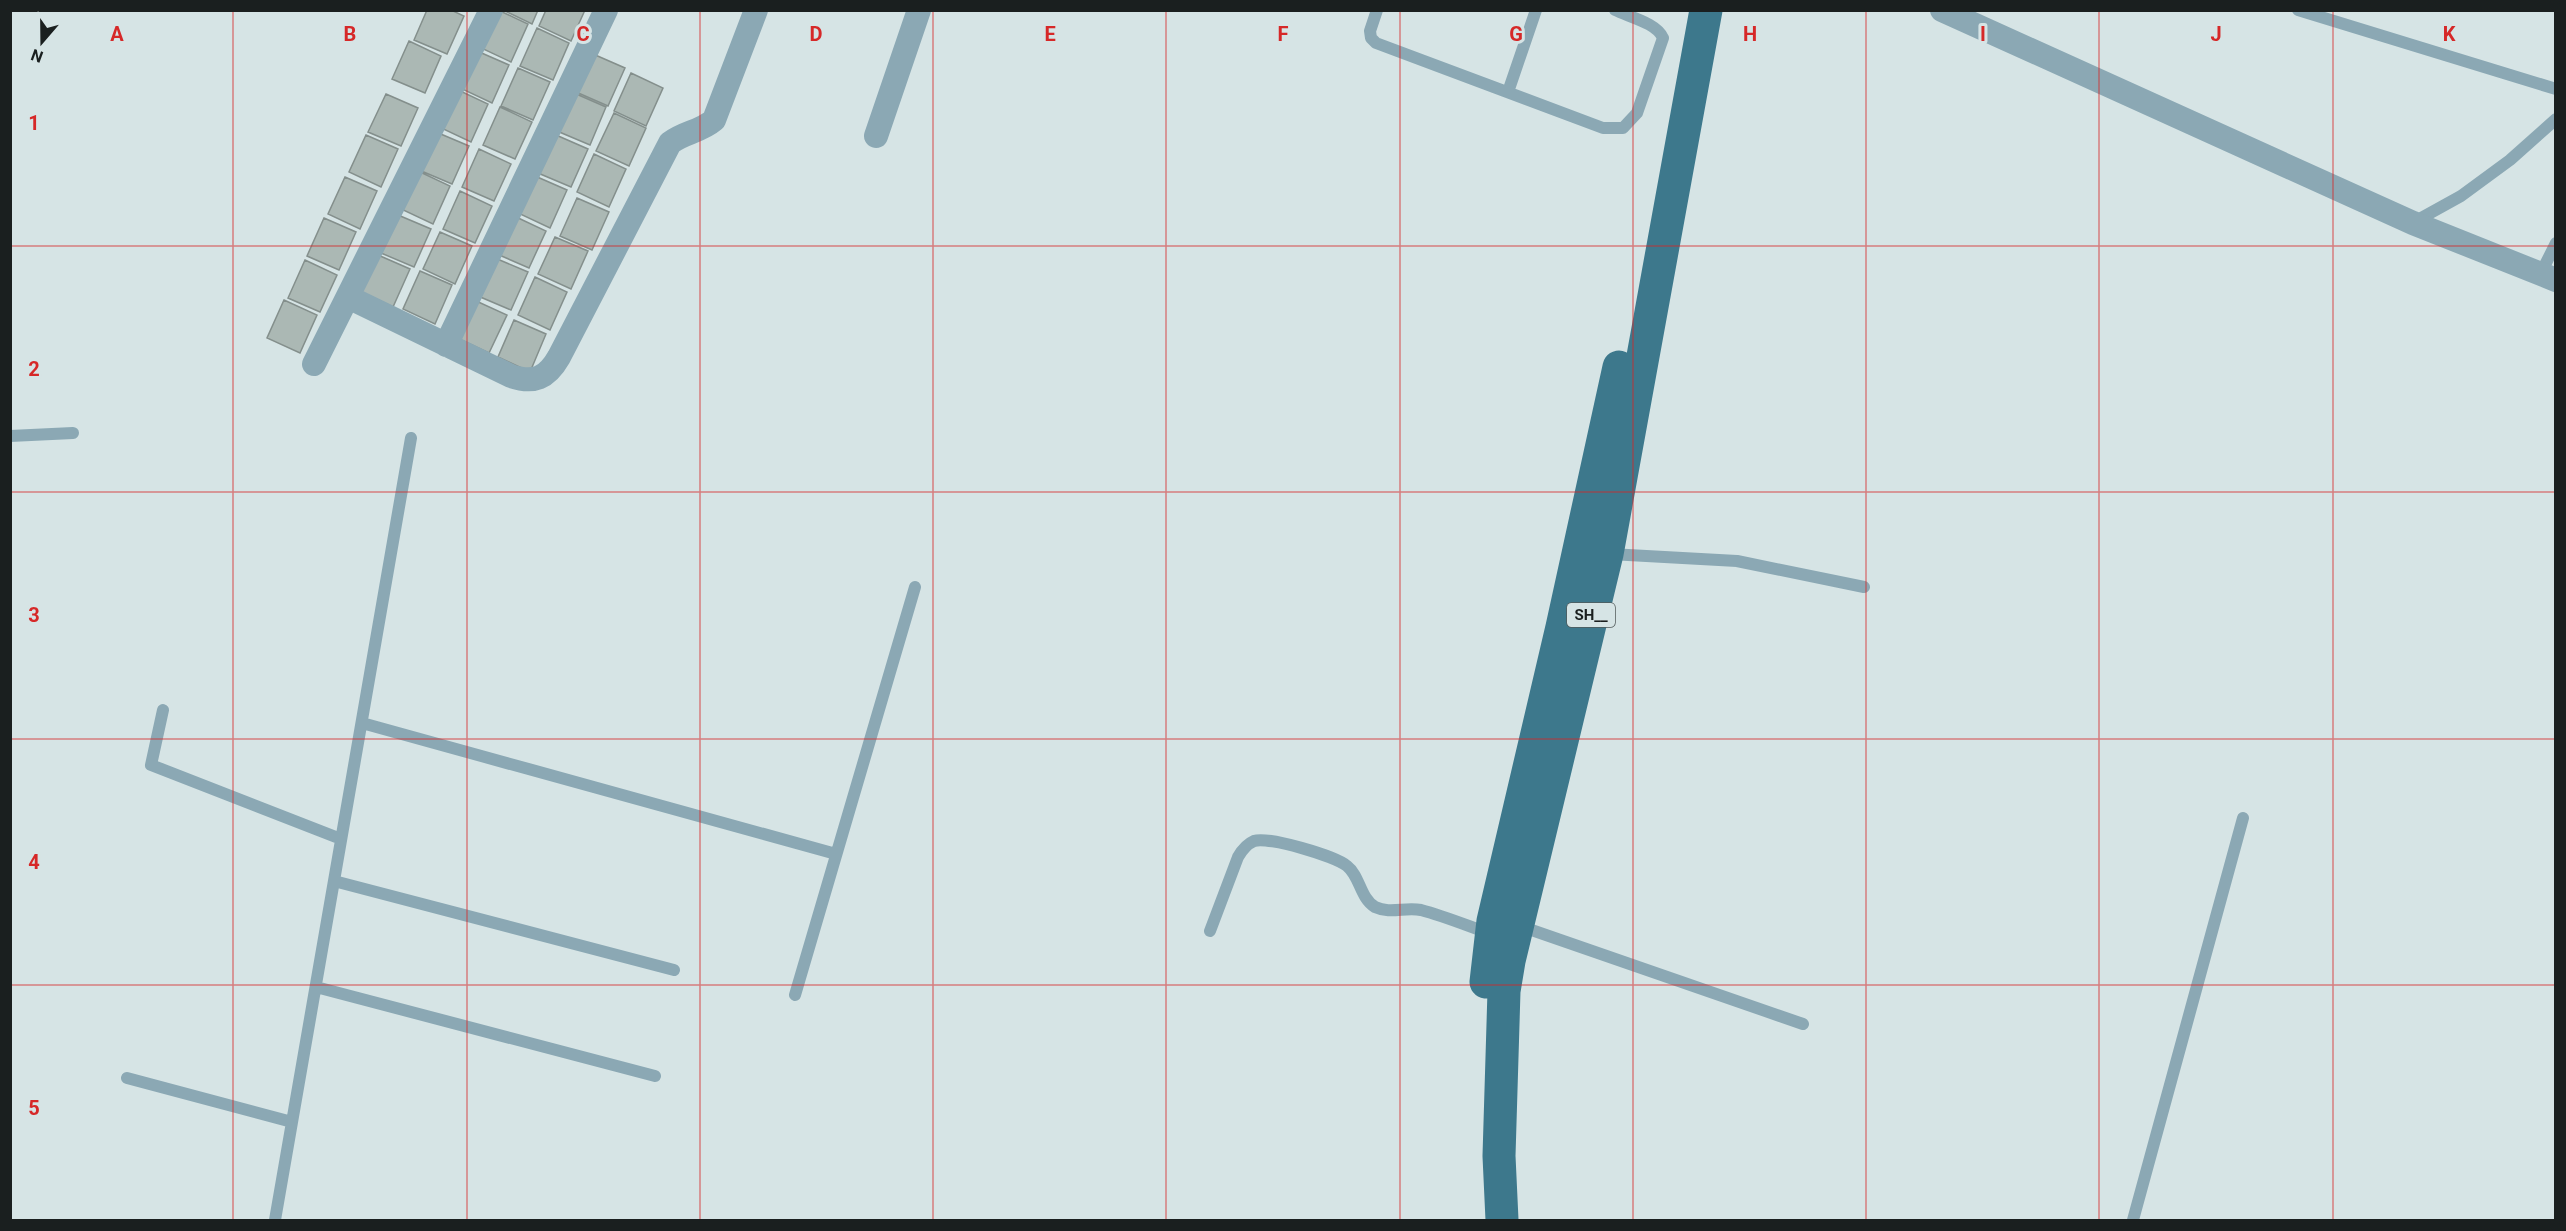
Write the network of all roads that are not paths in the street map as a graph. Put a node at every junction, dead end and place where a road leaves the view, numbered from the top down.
1 (490, 10) edge
2 (606, 10) edge
3 (756, 10) edge
4 (920, 10) edge
5 (1377, 10) edge
6 (1536, 10) edge
7 (1614, 10) edge
8 (1942, 10) edge
9 (2298, 10) edge
10 (1698, 12) edge
11 (2556, 89) edge
12 (1508, 92) junction
13 (2556, 119) edge
14 (876, 136) dead end
15 (2414, 223) junction
16 (2556, 243) edge
17 (2550, 275) edge
18 (348, 297) junction
19 (447, 345) junction
20 (314, 364) dead end
21 (74, 433) dead end
22 (10, 436) edge
23 (411, 438) dead end
24 (1607, 554) junction
25 (915, 586) dead end
26 (1864, 587) dead end
27 (163, 710) dead end
28 (362, 723) junction
29 (2243, 818) dead end
30 (341, 838) junction
31 (836, 854) junction
32 (334, 881) junction
33 (1515, 930) junction
34 (1210, 931) dead end
35 (674, 970) dead end
36 (316, 987) junction
37 (795, 995) dead end
38 (1803, 1024) dead end
39 (655, 1076) dead end
40 (127, 1078) dead end
41 (292, 1122) junction
42 (275, 1221) edge
43 (1485, 1221) edge
44 (1502, 1221) edge
45 (2133, 1221) edge

1 - 18 street
2 - 19 street
3 - 19 street
4 - 14 street
5 - 12 lane
6 - 12 lane
7 - 12 lane
8 - 15 street
9 - 11 lane
10 - 24 main road, SH__
10 - 33 main road, SH__
13 - 15 lane
15 - 17 street
16 - 17 lane
18 - 19 street
18 - 20 street
21 - 22 lane
23 - 28 lane
24 - 26 lane
24 - 33 main road, SH__
25 - 31 lane
27 - 30 lane
28 - 30 lane
28 - 31 lane
29 - 45 lane
30 - 32 lane
31 - 37 lane
32 - 35 lane
32 - 36 lane
33 - 34 lane
33 - 38 lane
33 - 43 main road, SH__
33 - 44 main road, SH__
36 - 39 lane
36 - 41 lane
40 - 41 lane
41 - 42 lane

